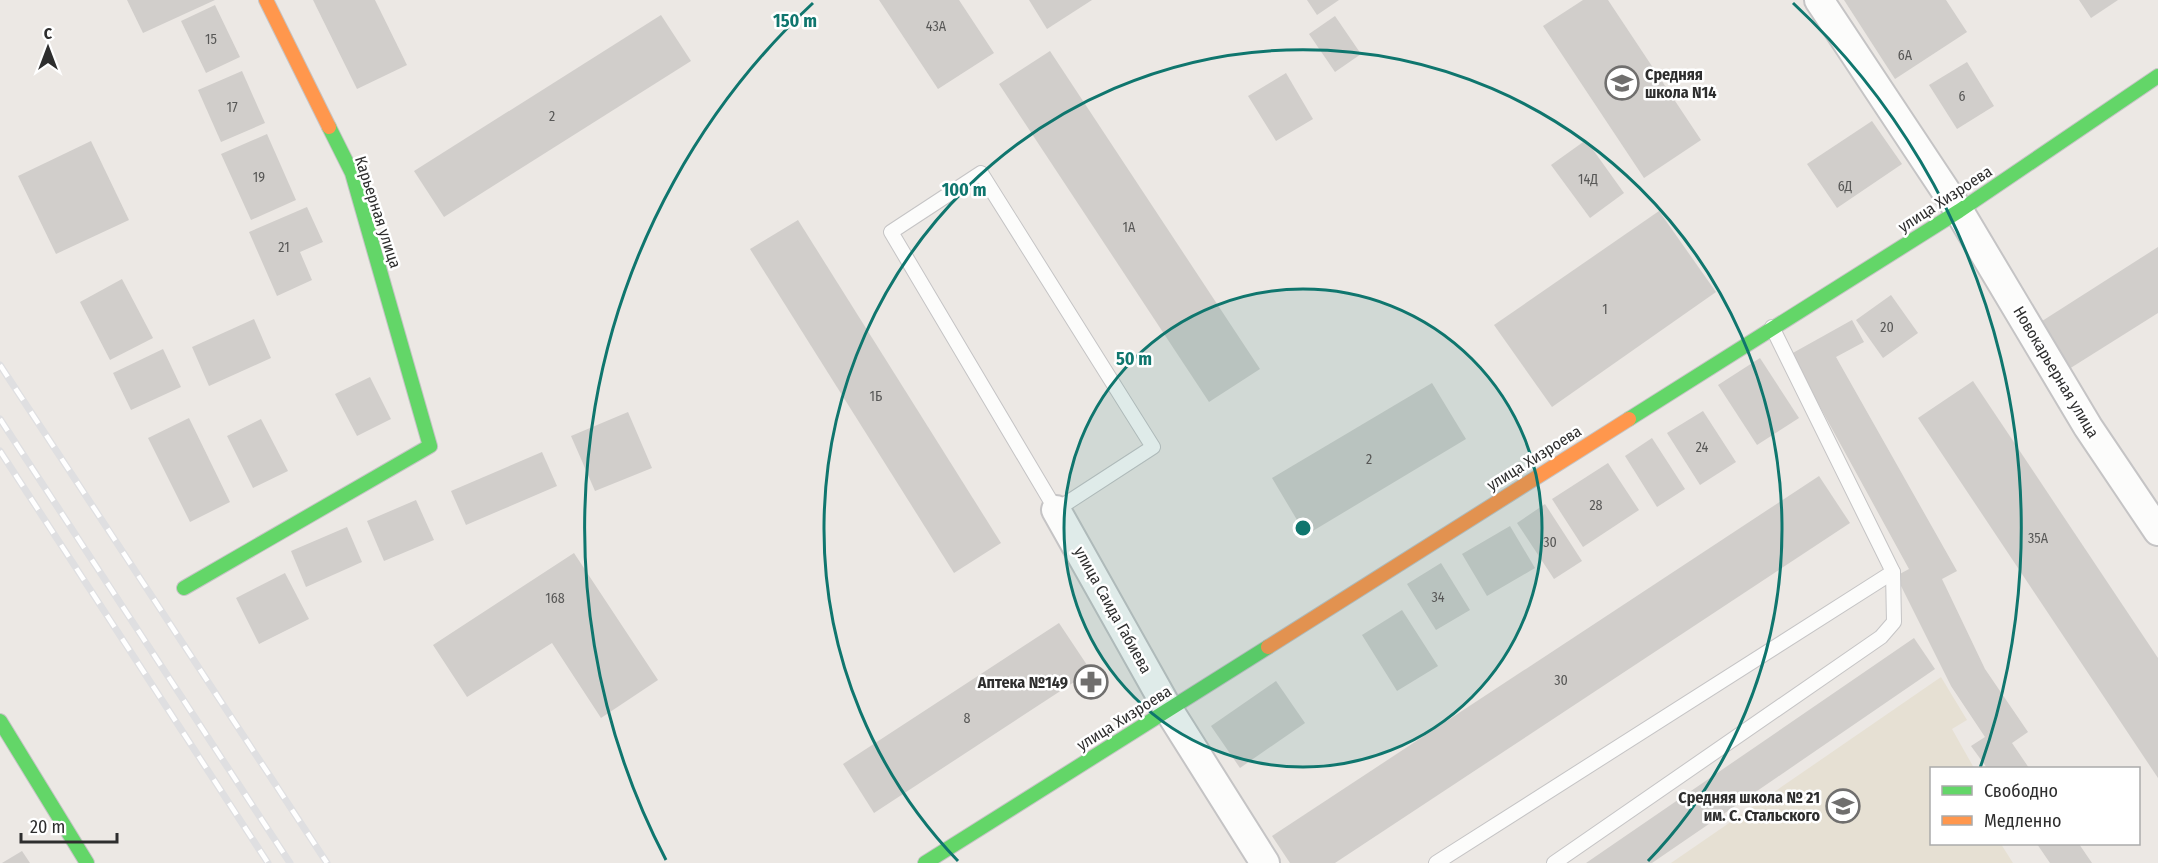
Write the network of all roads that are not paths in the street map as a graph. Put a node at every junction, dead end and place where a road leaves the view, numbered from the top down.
1 (266, 0) edge
2 (1819, 0) edge
3 (2158, 76) edge
4 (1959, 211) junction
5 (1772, 327) junction
6 (1056, 510) junction
7 (2158, 531) edge
8 (1893, 572) junction
9 (184, 588) dead end
10 (1168, 709) junction
11 (0, 721) edge
12 (1442, 862) edge
13 (87, 863) edge
14 (925, 863) edge
15 (1265, 863) edge
16 (1554, 863) edge

1 - 9 street, Карьерная улица
2 - 4 street, Новокарьерная улица
3 - 4 street, улица Хизроева
4 - 5 street, улица Хизроева
4 - 7 street, Новокарьерная улица
5 - 8 lane
5 - 10 street, улица Хизроева
6 - 6 lane
6 - 10 street, улица Саида Габиева
8 - 12 lane
8 - 16 lane
10 - 14 street, улица Хизроева
10 - 15 street, улица Саида Габиева
11 - 13 street

